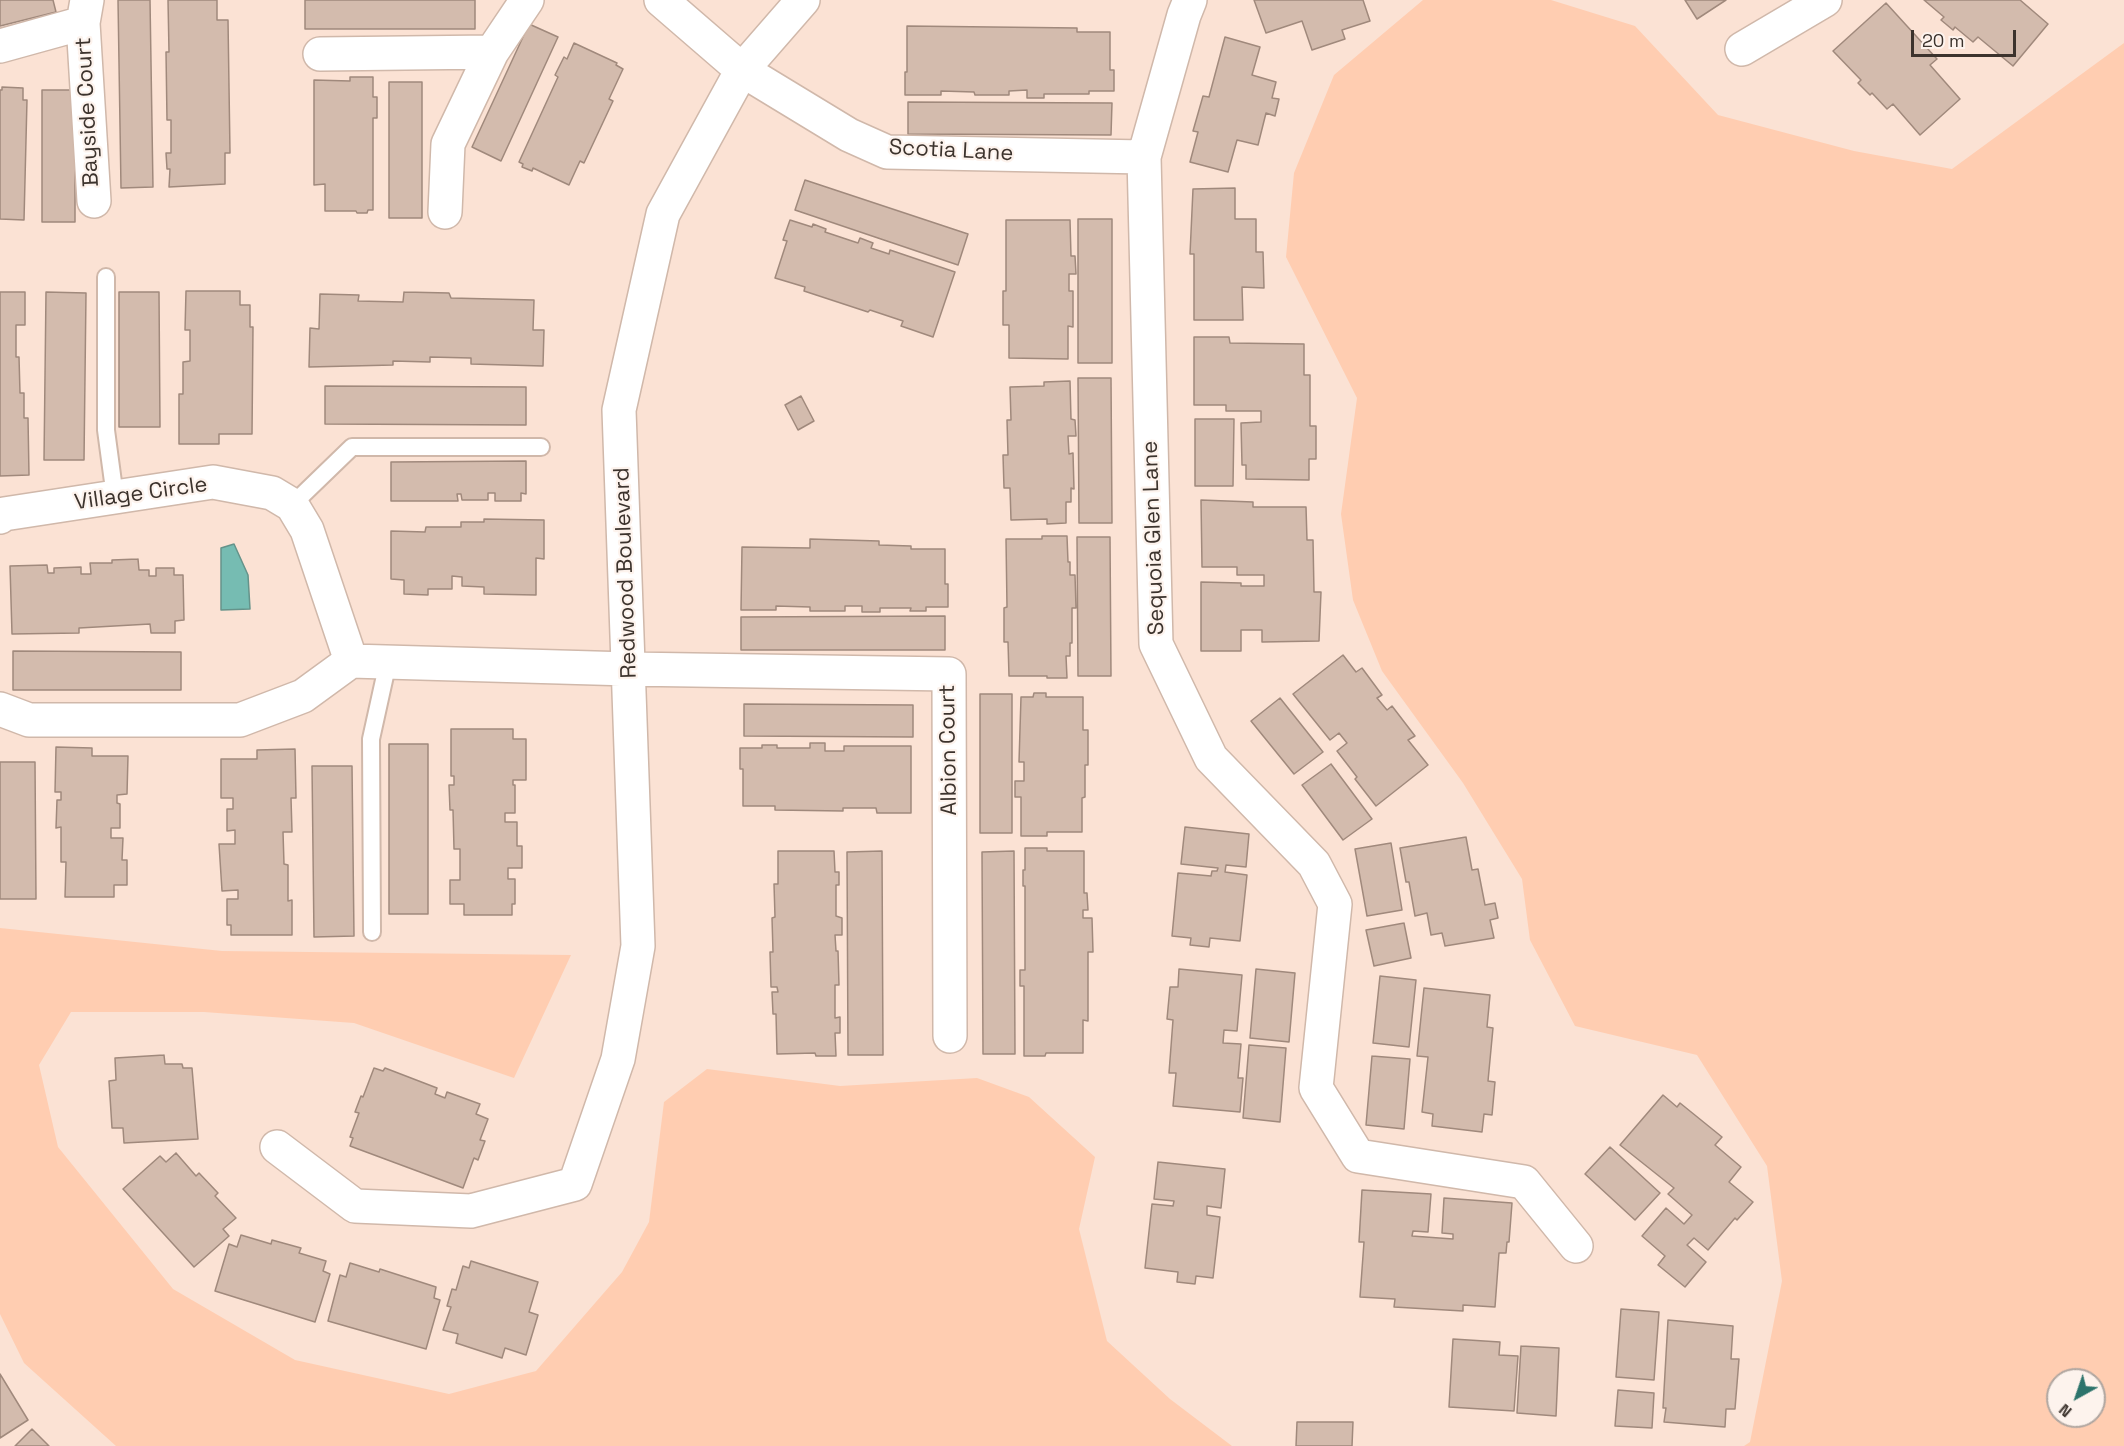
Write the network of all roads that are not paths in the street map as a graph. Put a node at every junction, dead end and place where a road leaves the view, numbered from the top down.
1 (526, 0) edge
2 (661, 0) edge
3 (802, 0) edge
4 (1190, 0) edge
5 (1826, 0) edge
6 (85, 11) edge
7 (0, 46) edge
8 (1742, 49) dead end
9 (492, 52) junction
10 (320, 54) dead end
11 (742, 69) junction
12 (1144, 158) junction
13 (94, 201) dead end
14 (445, 212) dead end
15 (106, 277) dead end
16 (541, 447) dead end
17 (115, 497) junction
18 (292, 506) junction
19 (0, 517) edge
20 (351, 661) junction
21 (388, 662) junction
22 (629, 669) junction
23 (0, 709) edge
24 (372, 932) dead end
25 (950, 1036) dead end
26 (277, 1147) dead end
27 (1576, 1246) dead end

1 - 9 street
2 - 11 street, Scotia Lane
3 - 11 street, Redwood Boulevard
4 - 12 street, Sequoia Glen Lane
5 - 8 street
6 - 7 street, Bayside Court
6 - 13 street, Bayside Court
9 - 10 street
9 - 14 street
11 - 12 street, Scotia Lane
11 - 22 street, Redwood Boulevard
12 - 27 street, Sequoia Glen Lane
15 - 17 lane
16 - 18 lane
17 - 18 street, Village Circle
17 - 19 street, Village Circle
18 - 20 street, Village Circle
20 - 21 street
20 - 23 street
21 - 22 street
21 - 24 lane
22 - 25 street, Albion Court
22 - 26 street, Redwood Boulevard

